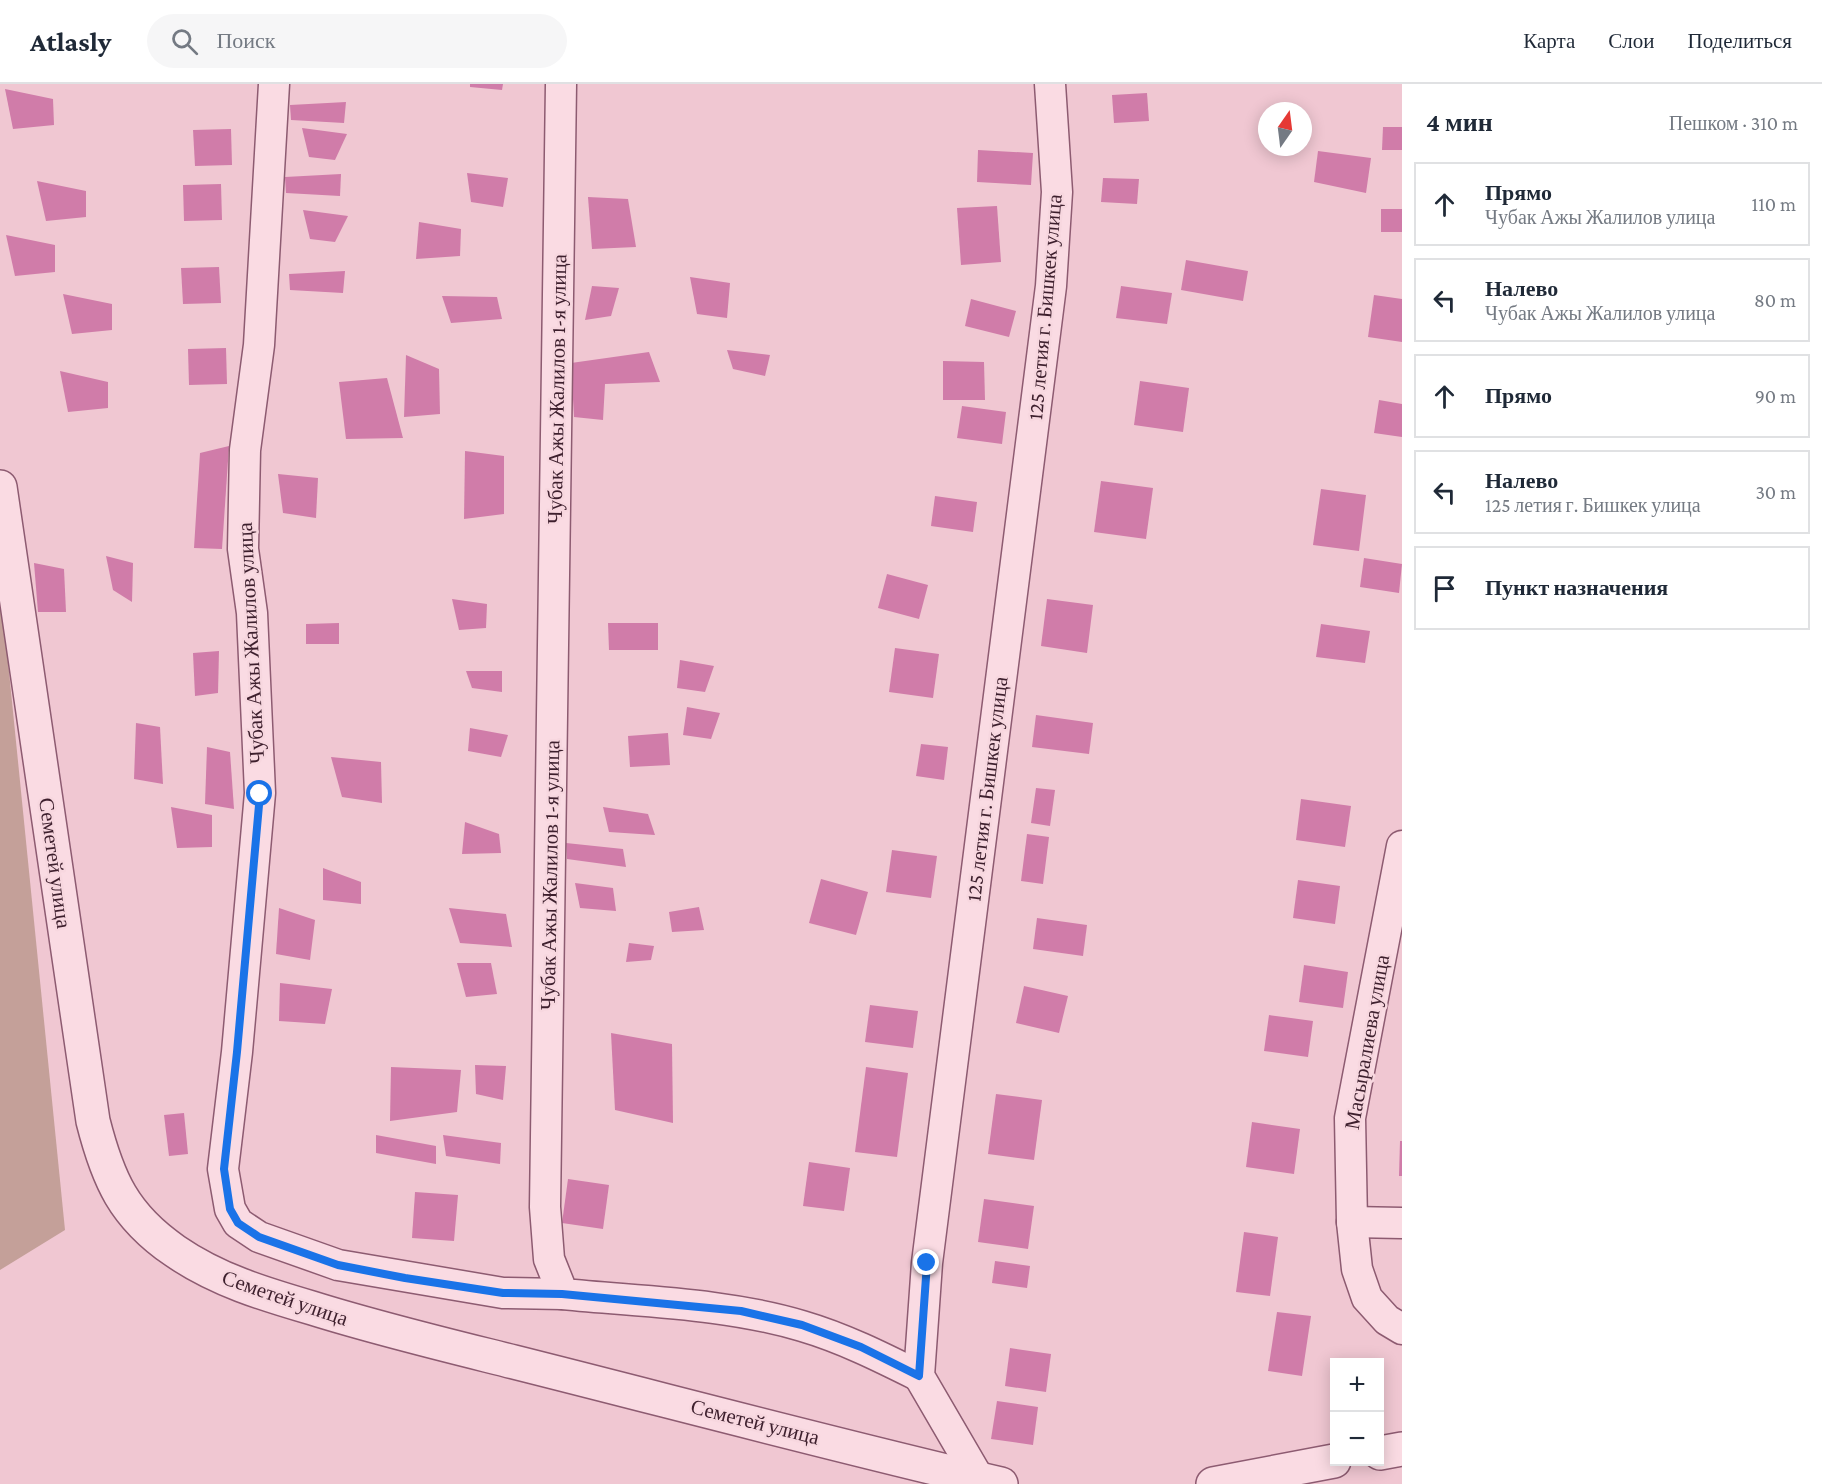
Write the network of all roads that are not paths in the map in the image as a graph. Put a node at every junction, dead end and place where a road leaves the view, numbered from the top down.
1 (274, 84) edge
2 (561, 84) edge
3 (1050, 84) edge
4 (0, 486) edge
5 (1402, 846) edge
6 (1352, 1222) junction
7 (1402, 1223) edge
8 (562, 1294) junction
9 (1402, 1329) edge
10 (919, 1376) junction
11 (1402, 1449) edge
12 (1384, 1452) edge
13 (1330, 1462) edge
14 (990, 1481) edge
15 (1213, 1484) edge

1 - 8 street, Чубак Ажы Жалилов улица
2 - 8 street, Чубак Ажы Жалилов 1-я улица
3 - 10 street, 125 летия г. Бишкек улица
4 - 14 street, Семетей улица
5 - 6 street, Масыралиева улица
6 - 7 street
6 - 9 street, Масыралиева улица
8 - 10 street
10 - 14 street
11 - 12 street
13 - 15 street

